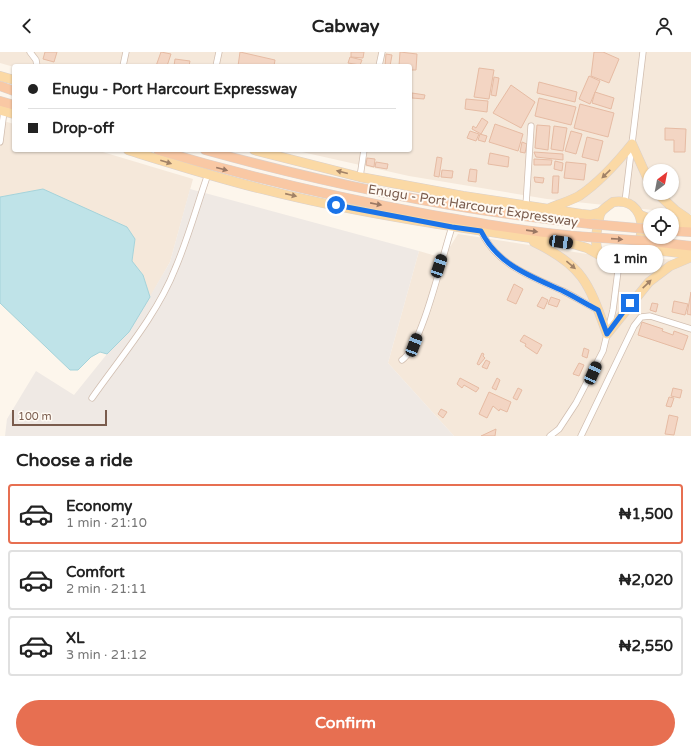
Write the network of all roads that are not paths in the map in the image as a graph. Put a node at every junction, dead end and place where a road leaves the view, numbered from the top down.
1 (30, 52) edge
2 (126, 52) edge
3 (219, 52) edge
4 (382, 52) edge
5 (643, 52) edge
6 (37, 64) edge
7 (123, 64) edge
8 (216, 64) edge
9 (379, 64) edge
10 (0, 76) edge
11 (12, 79) edge
12 (0, 86) edge
13 (12, 89) edge
14 (0, 100) edge
15 (12, 104) edge
16 (2, 110) edge
17 (12, 113) edge
18 (531, 126) dead end
19 (0, 142) edge
20 (632, 144) junction
21 (135, 152) edge
22 (165, 152) edge
23 (212, 152) edge
24 (262, 152) edge
25 (364, 152) edge
26 (643, 168) edge
27 (208, 174) junction
28 (360, 177) junction
29 (358, 188) junction
30 (356, 200) junction
31 (664, 200) edge
32 (625, 202) junction
33 (526, 205) junction
34 (549, 208) junction
35 (601, 212) junction
36 (640, 215) junction
37 (643, 216) edge
38 (679, 222) edge
39 (691, 222) edge
40 (452, 227) junction
41 (643, 228) edge
42 (481, 231) junction
43 (679, 231) edge
44 (691, 232) edge
45 (525, 237) junction
46 (691, 246) edge
47 (601, 256) junction
48 (691, 256) edge
49 (630, 259) junction
50 (619, 263) junction
51 (598, 310) junction
52 (691, 329) edge
53 (607, 334) junction
54 (402, 360) dead end
55 (92, 398) dead end
56 (550, 436) edge
57 (581, 436) edge

1 - 6 street
2 - 7 street
3 - 8 street
4 - 9 street
5 - 20 street
10 - 11 main road
12 - 13 highway
14 - 15 highway
16 - 17 main road
16 - 19 street
18 - 33 street
20 - 26 main road
20 - 32 street
20 -> 34 main road
21 -> 27 main road, Enugu - Port Harcourt Expressway
22 -> 30 highway, Enugu - Port Harcourt Expressway
23 - 29 highway, Enugu - Port Harcourt Expressway
28 -> 24 main road, Enugu - Port Harcourt Expressway
25 - 28 street
27 -> 40 main road, Enugu - Port Harcourt Expressway
27 - 55 street
28 - 33 main road, Enugu - Port Harcourt Expressway
29 - 30 highway
29 - 41 highway, Enugu - Port Harcourt Expressway, bridge
30 -> 46 highway, Enugu - Port Harcourt Expressway, bridge
31 - 39 main road
32 - 35 main road
32 - 36 main road
33 - 34 main road, Enugu - Port Harcourt Expressway
34 - 35 main road, Enugu - Port Harcourt Expressway
35 - 47 main road
36 - 37 main road
36 - 49 main road
38 - 39 main road
40 - 42 main road, Enugu - Port Harcourt Expressway
40 - 54 street
42 - 45 main road, Enugu - Port Harcourt Expressway
42 - 51 street
43 - 44 highway
45 - 47 main road, Enugu - Port Harcourt Expressway
45 -> 51 main road
47 - 50 main road
48 - 49 main road
53 -> 48 main road
49 - 50 main road
50 - 53 street
51 - 53 main road
52 - 57 street
53 - 56 street

